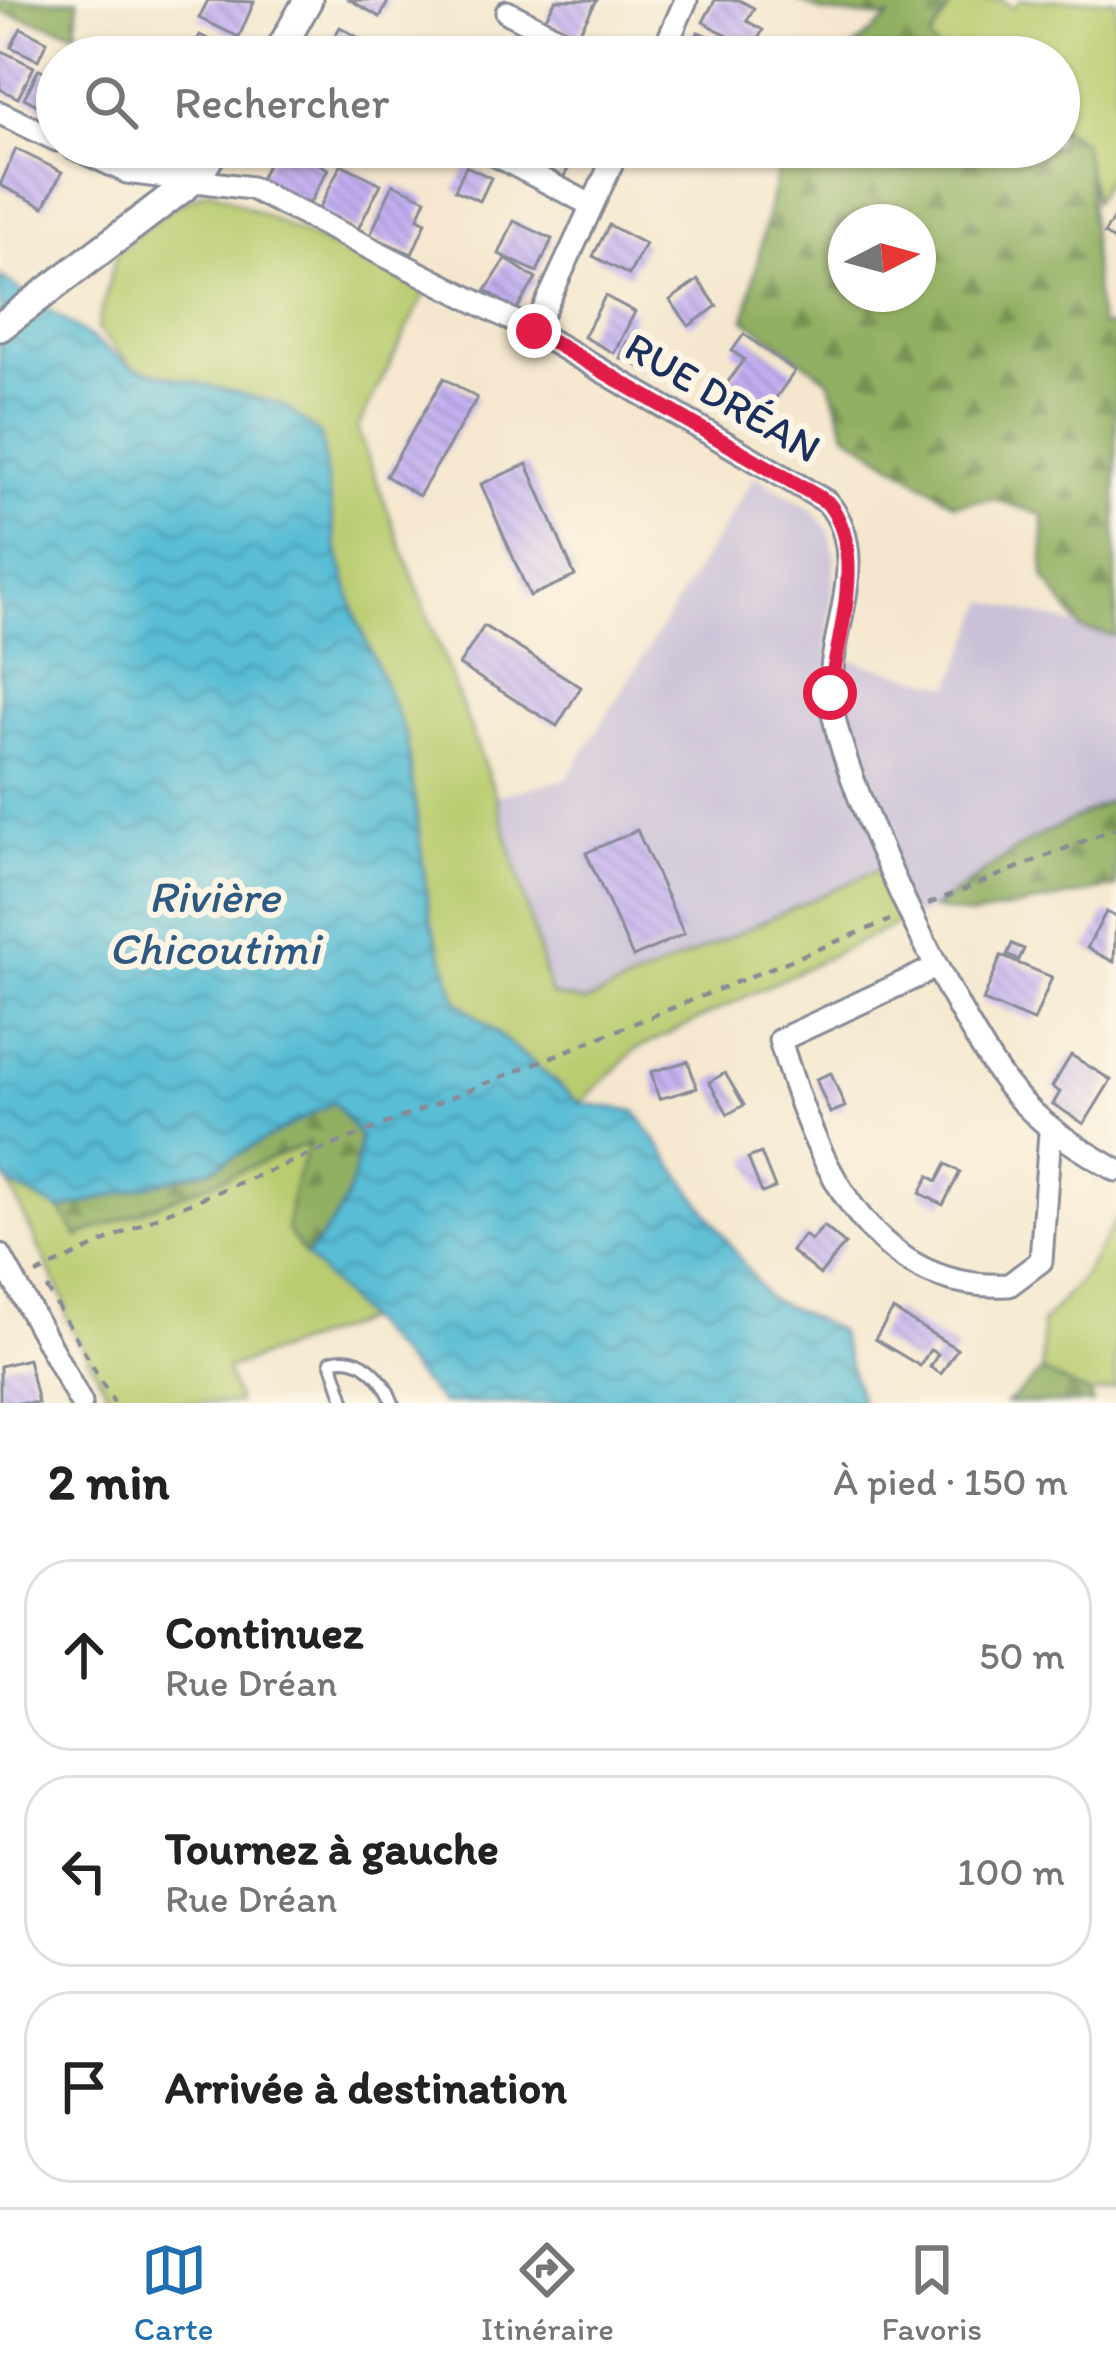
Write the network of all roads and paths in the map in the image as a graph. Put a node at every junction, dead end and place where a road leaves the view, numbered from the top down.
1 (308, 0) edge
2 (686, 0) edge
3 (507, 12) dead end
4 (288, 36) edge
5 (553, 36) edge
6 (670, 36) edge
7 (0, 113) edge
8 (36, 130) edge
9 (118, 168) edge
10 (202, 168) edge
11 (520, 168) edge
12 (609, 168) edge
13 (196, 178) junction
14 (591, 205) junction
15 (0, 327) edge
16 (534, 331) junction
17 (1116, 828) edge
18 (912, 910) junction
19 (925, 973) dead end
20 (1050, 1132) junction
21 (1116, 1170) edge
22 (0, 1255) edge
23 (81, 1403) edge
24 (114, 1403) edge
25 (345, 1403) edge
26 (393, 1403) edge

1 - 4 street
2 - 6 street
3 - 5 street
7 - 8 street
9 - 13 street, RUE DRÉAN
10 - 13 street
11 - 14 street
12 - 14 street
13 - 15 street
13 - 16 street, RUE DRÉAN
14 - 16 street
16 - 18 street, RUE DRÉAN
17 - 18 path
18 - 20 street, RUE DRÉAN
18 - 24 path
19 - 20 street
20 - 21 street, RUE DRÉAN
22 - 23 street
25 - 26 lane

